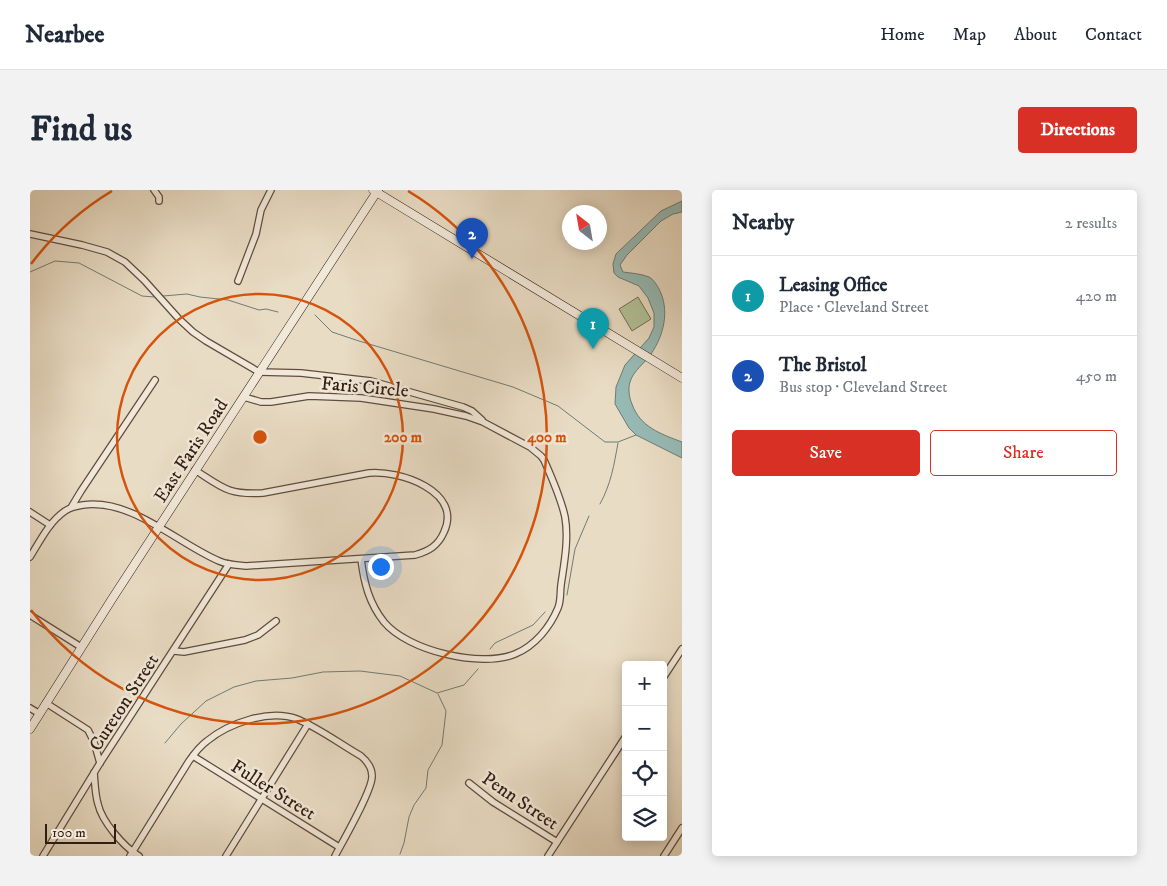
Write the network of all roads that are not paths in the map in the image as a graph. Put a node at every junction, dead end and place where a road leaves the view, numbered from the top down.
1 (154, 190) edge
2 (271, 190) edge
3 (376, 191) edge
4 (159, 201) dead end
5 (30, 234) edge
6 (238, 281) dead end
7 (259, 372) junction
8 (680, 374) edge
9 (155, 380) dead end
10 (244, 397) junction
11 (483, 422) junction
12 (195, 470) junction
13 (72, 506) junction
14 (30, 512) edge
15 (50, 525) junction
16 (159, 526) junction
17 (30, 556) edge
18 (361, 559) junction
19 (229, 564) junction
20 (30, 615) edge
21 (276, 621) dead end
22 (81, 647) junction
23 (682, 649) edge
24 (174, 651) junction
25 (667, 672) edge
26 (46, 703) junction
27 (30, 708) edge
28 (40, 714) junction
29 (308, 724) junction
30 (30, 729) edge
31 (622, 742) edge
32 (193, 756) junction
33 (100, 763) junction
34 (94, 773) junction
35 (469, 782) dead end
36 (261, 799) junction
37 (682, 828) edge
38 (557, 842) junction
39 (339, 847) junction
40 (131, 854) edge
41 (43, 856) edge
42 (139, 856) edge
43 (226, 856) edge
44 (335, 856) edge
45 (548, 856) edge
46 (664, 856) edge

1 - 4 street
2 - 6 street
3 - 7 main road, East Faris Road
3 - 8 main road
5 - 7 street
7 - 10 main road, East Faris Road
7 - 11 street, Faris Circle
9 - 13 street
10 - 11 street, Faris Circle
10 - 12 main road, East Faris Road
11 - 18 street, Faris Circle
12 - 16 main road, East Faris Road
12 - 18 street
13 - 15 street
13 - 16 street
14 - 15 street
15 - 17 street
16 - 19 street
16 - 22 main road, East Faris Road
18 - 19 street
19 - 24 street, Cureton Street
20 - 22 street
21 - 24 street
22 - 26 main road, East Faris Road
23 - 25 street
24 - 33 street, Cureton Street
26 - 28 main road, East Faris Road
26 - 33 street
27 - 28 street
28 - 30 main road, East Faris Road
29 - 32 street
29 - 36 street
29 - 39 street
31 - 38 street
32 - 36 street, Fuller Street
32 - 40 street
33 - 34 street, Cureton Street
34 - 40 street
34 - 41 street, Cureton Street
35 - 38 street, Penn Street
36 - 39 street, Fuller Street
36 - 43 street
37 - 46 street
38 - 45 street
39 - 44 street
40 - 42 street

